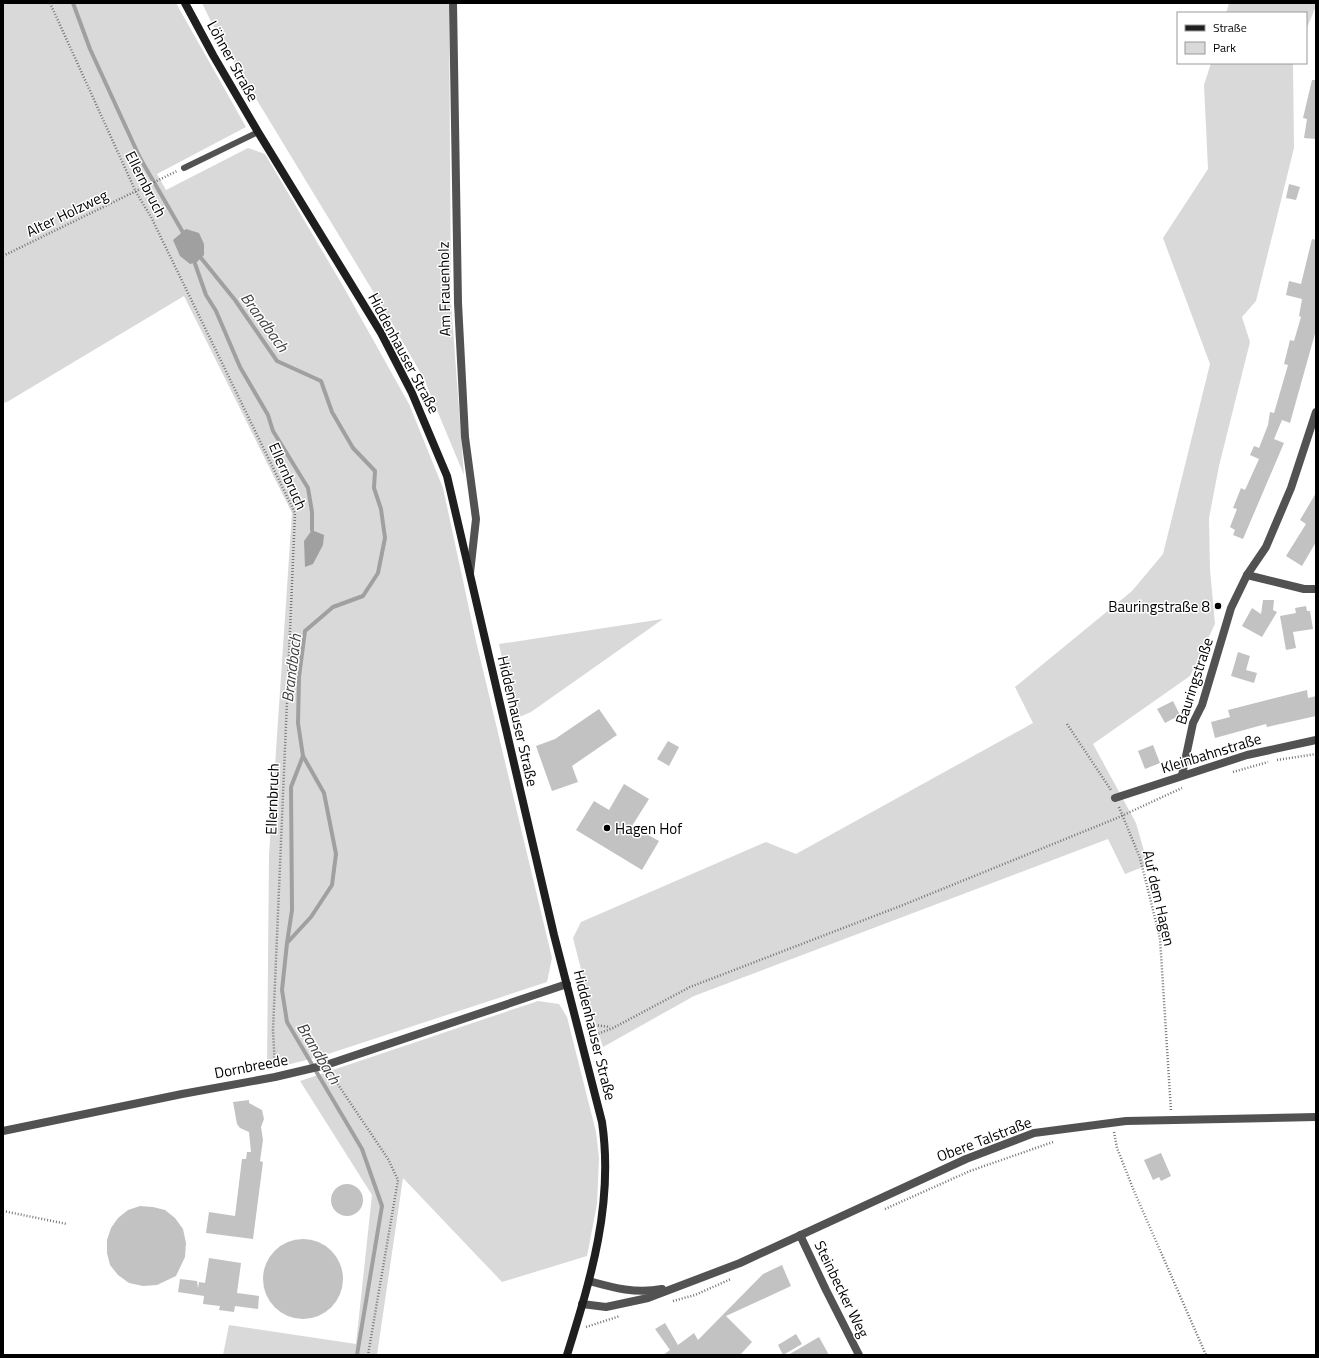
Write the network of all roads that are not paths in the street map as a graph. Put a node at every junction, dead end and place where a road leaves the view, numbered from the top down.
1 (185, 3) edge
2 (453, 3) edge
3 (258, 132) junction
4 (184, 168) road end
5 (1316, 412) edge
6 (470, 572) junction
7 (1247, 575) junction
8 (1316, 589) edge
9 (1316, 740) edge
10 (1182, 775) junction
11 (1115, 798) road end
12 (567, 984) junction
13 (1316, 1117) edge
14 (3, 1131) edge
15 (800, 1235) junction
16 (588, 1280) junction
17 (684, 1284) junction
18 (582, 1304) junction
19 (567, 1355) edge
20 (859, 1355) edge

1 - 3 main road, Löhner Straße
2 - 6 street, Am Frauenholz
3 - 4 lane
3 - 6 main road, Hiddenhauser Straße
5 - 7 street, Bauringstraße
6 - 12 main road, Hiddenhauser Straße
7 - 8 street
7 - 10 street, Bauringstraße
9 - 10 street, Kleinbahnstraße
10 - 11 street, Kleinbahnstraße
12 - 14 street, Dornbreede
12 - 16 main road, Hiddenhauser Straße
13 - 15 street, Obere Talstraße
15 - 17 street, Obere Talstraße
15 - 20 street, Steinbecker Weg
16 - 17 street, Obere Talstraße
16 - 18 main road, Hiddenhauser Straße
17 - 18 street, Obere Talstraße
18 - 19 main road, Hiddenhauser Straße

